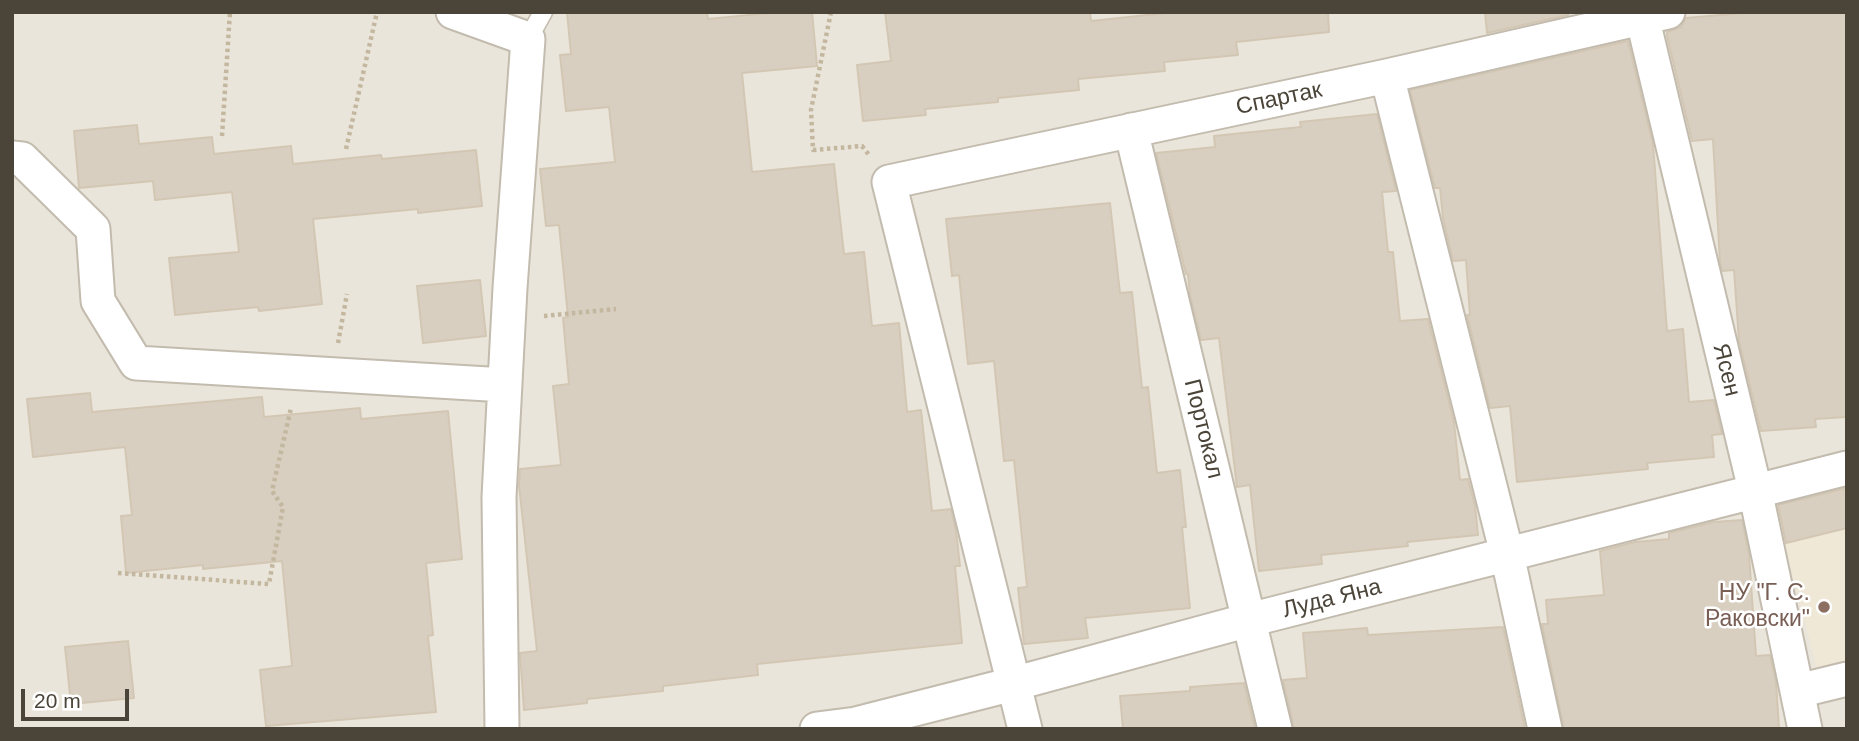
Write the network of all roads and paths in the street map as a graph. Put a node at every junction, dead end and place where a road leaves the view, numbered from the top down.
1 (230, 12) edge
2 (377, 12) edge
3 (453, 12) edge
4 (831, 12) edge
5 (1650, 14) edge
6 (535, 26) edge
7 (1387, 76) junction
8 (1130, 130) junction
9 (222, 136) dead end
10 (346, 149) dead end
11 (12, 158) edge
12 (889, 182) junction
13 (347, 295) dead end
14 (616, 309) dead end
15 (507, 349) junction
16 (316, 374) junction
17 (505, 385) junction
18 (1847, 468) edge
19 (1755, 490) junction
20 (1507, 554) junction
21 (118, 573) dead end
22 (1250, 620) junction
23 (1847, 679) edge
24 (1013, 684) junction
25 (1798, 691) junction
26 (502, 729) edge
27 (817, 729) edge
28 (1025, 729) edge
29 (1275, 729) edge
30 (1545, 729) edge
31 (1805, 729) edge

1 - 9 path
2 - 10 path
3 - 6 street
4 - 12 path
5 - 7 street, Спартак
5 - 19 street, Ясен
6 - 15 street
7 - 8 street, Спартак
7 - 20 street
8 - 12 street, Спартак
8 - 22 street, Портокал
11 - 16 street
12 - 24 street
13 - 16 path
14 - 15 path
15 - 17 street
16 - 17 street
16 - 21 path
17 - 26 street
18 - 19 street, Луда Яна
19 - 20 street, Луда Яна
19 - 25 street, Ясен
20 - 22 street, Луда Яна
20 - 30 street
22 - 24 street, Луда Яна
22 - 29 street, Портокал
23 - 25 street
24 - 27 street, Луда Яна
24 - 28 street
25 - 31 street, Ясен

